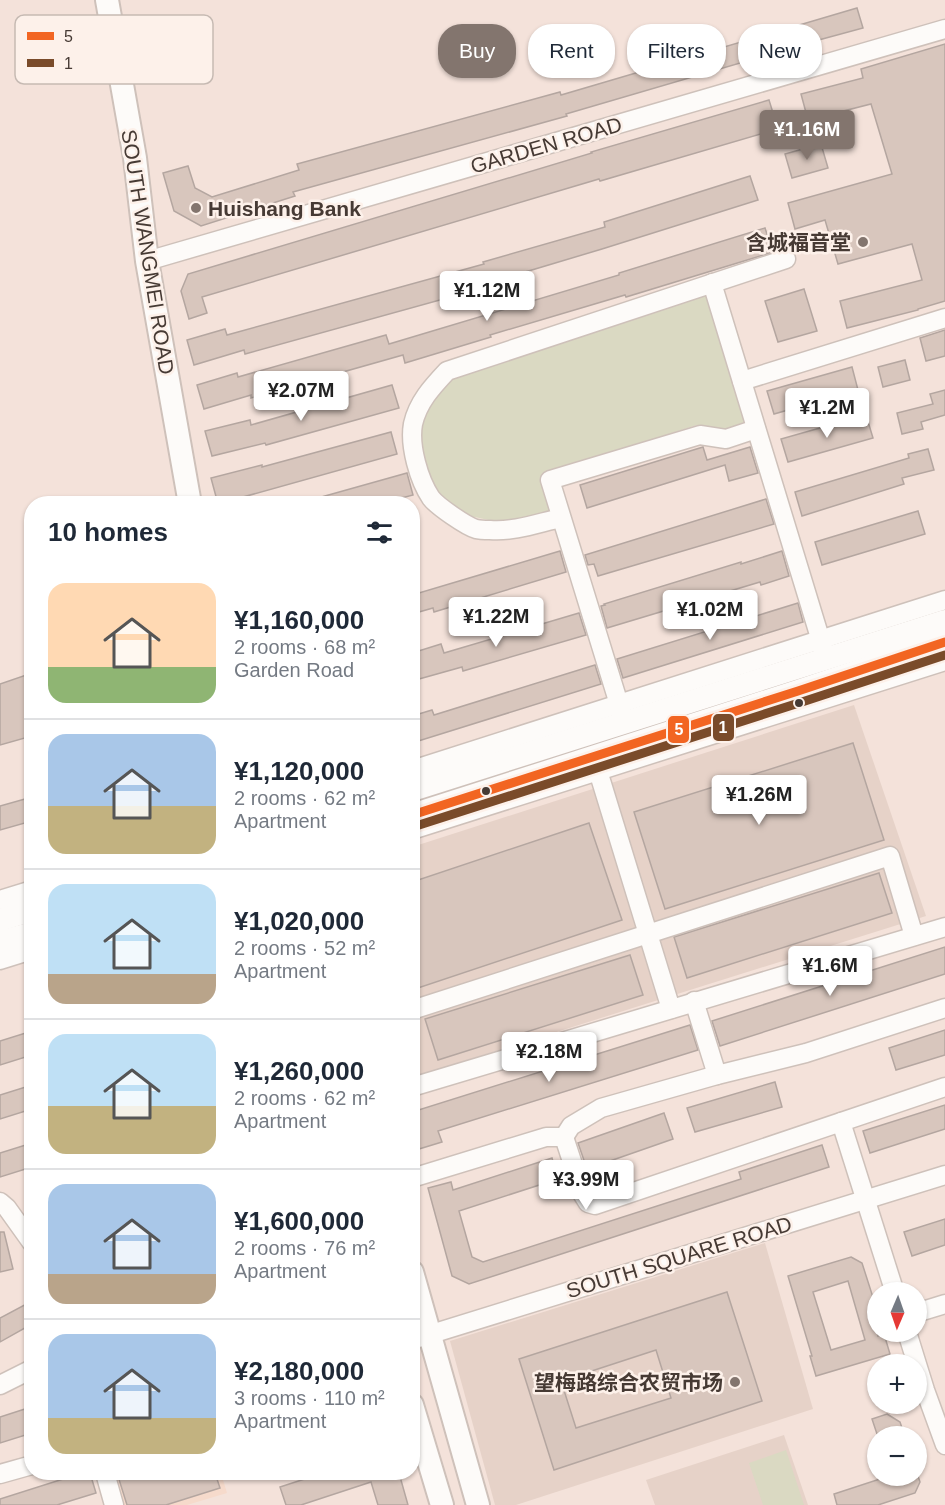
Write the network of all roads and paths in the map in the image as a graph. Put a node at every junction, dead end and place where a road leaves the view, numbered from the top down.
1 (106, 0) edge
2 (109, 15) edge
3 (945, 29) edge
4 (121, 84) edge
5 (786, 259) dead end
6 (147, 261) junction
7 (712, 283) junction
8 (945, 318) edge
9 (742, 381) junction
10 (756, 429) junction
11 (189, 496) edge
12 (561, 518) junction
13 (945, 600) edge
14 (945, 621) edge
15 (945, 642) edge
16 (945, 661) edge
17 (830, 669) junction
18 (628, 733) junction
19 (596, 764) junction
20 (420, 770) edge
21 (445, 770) junction
22 (420, 785) edge
23 (456, 809) junction
24 (420, 814) edge
25 (420, 826) edge
26 (24, 892) edge
27 (0, 900) edge
28 (24, 912) edge
29 (0, 920) edge
30 (945, 927) edge
31 (648, 934) junction
32 (24, 935) edge
33 (914, 936) junction
34 (0, 942) edge
35 (24, 952) edge
36 (0, 960) edge
37 (694, 1001) junction
38 (420, 1007) edge
39 (945, 1008) edge
40 (671, 1009) junction
41 (717, 1075) junction
42 (420, 1085) edge
43 (945, 1087) edge
44 (841, 1122) junction
45 (564, 1137) junction
46 (945, 1175) edge
47 (420, 1176) edge
48 (866, 1199) junction
49 (0, 1202) edge
50 (24, 1232) edge
51 (892, 1282) edge
52 (945, 1305) edge
53 (927, 1310) edge
54 (421, 1337) edge
55 (911, 1342) edge
56 (24, 1378) edge
57 (0, 1385) edge
58 (420, 1432) edge
59 (945, 1444) edge
60 (24, 1467) edge
61 (0, 1474) edge
62 (107, 1480) edge
63 (114, 1505) edge
64 (442, 1505) edge
65 (478, 1505) edge

1 - 2 main road, SOUTH WANGMEI ROAD
3 - 6 street, GARDEN ROAD
4 - 6 main road, SOUTH WANGMEI ROAD
5 - 7 street
6 - 11 main road, SOUTH WANGMEI ROAD
7 - 9 street
7 - 12 street
8 - 9 street
9 - 10 street
10 - 12 street
10 - 17 street
12 - 18 street
13 - 17 street
14 - 17 main road
15 - 17 main road
16 - 17 street
17 - 18 main road
17 - 18 street
18 - 19 main road
18 - 21 main road
19 - 23 main road
19 - 31 street
20 - 21 street
21 - 22 main road
21 - 23 street
23 - 24 main road
23 - 25 street
26 - 27 street
28 - 29 main road
30 - 33 street
31 - 33 street
31 - 38 street
31 - 40 street
32 - 34 main road
33 - 37 street
35 - 36 street
37 - 40 street
37 - 41 street
39 - 41 street
40 - 42 street
41 - 45 street
43 - 44 street
44 - 45 street
44 - 48 street
45 - 47 street
46 - 48 street, SOUTH SQUARE ROAD
48 - 51 street
48 - 54 street, SOUTH SQUARE ROAD
49 - 50 street
52 - 53 street
54 - 65 main road
55 - 59 street
56 - 57 street
58 - 64 main road
60 - 61 street
62 - 63 street

